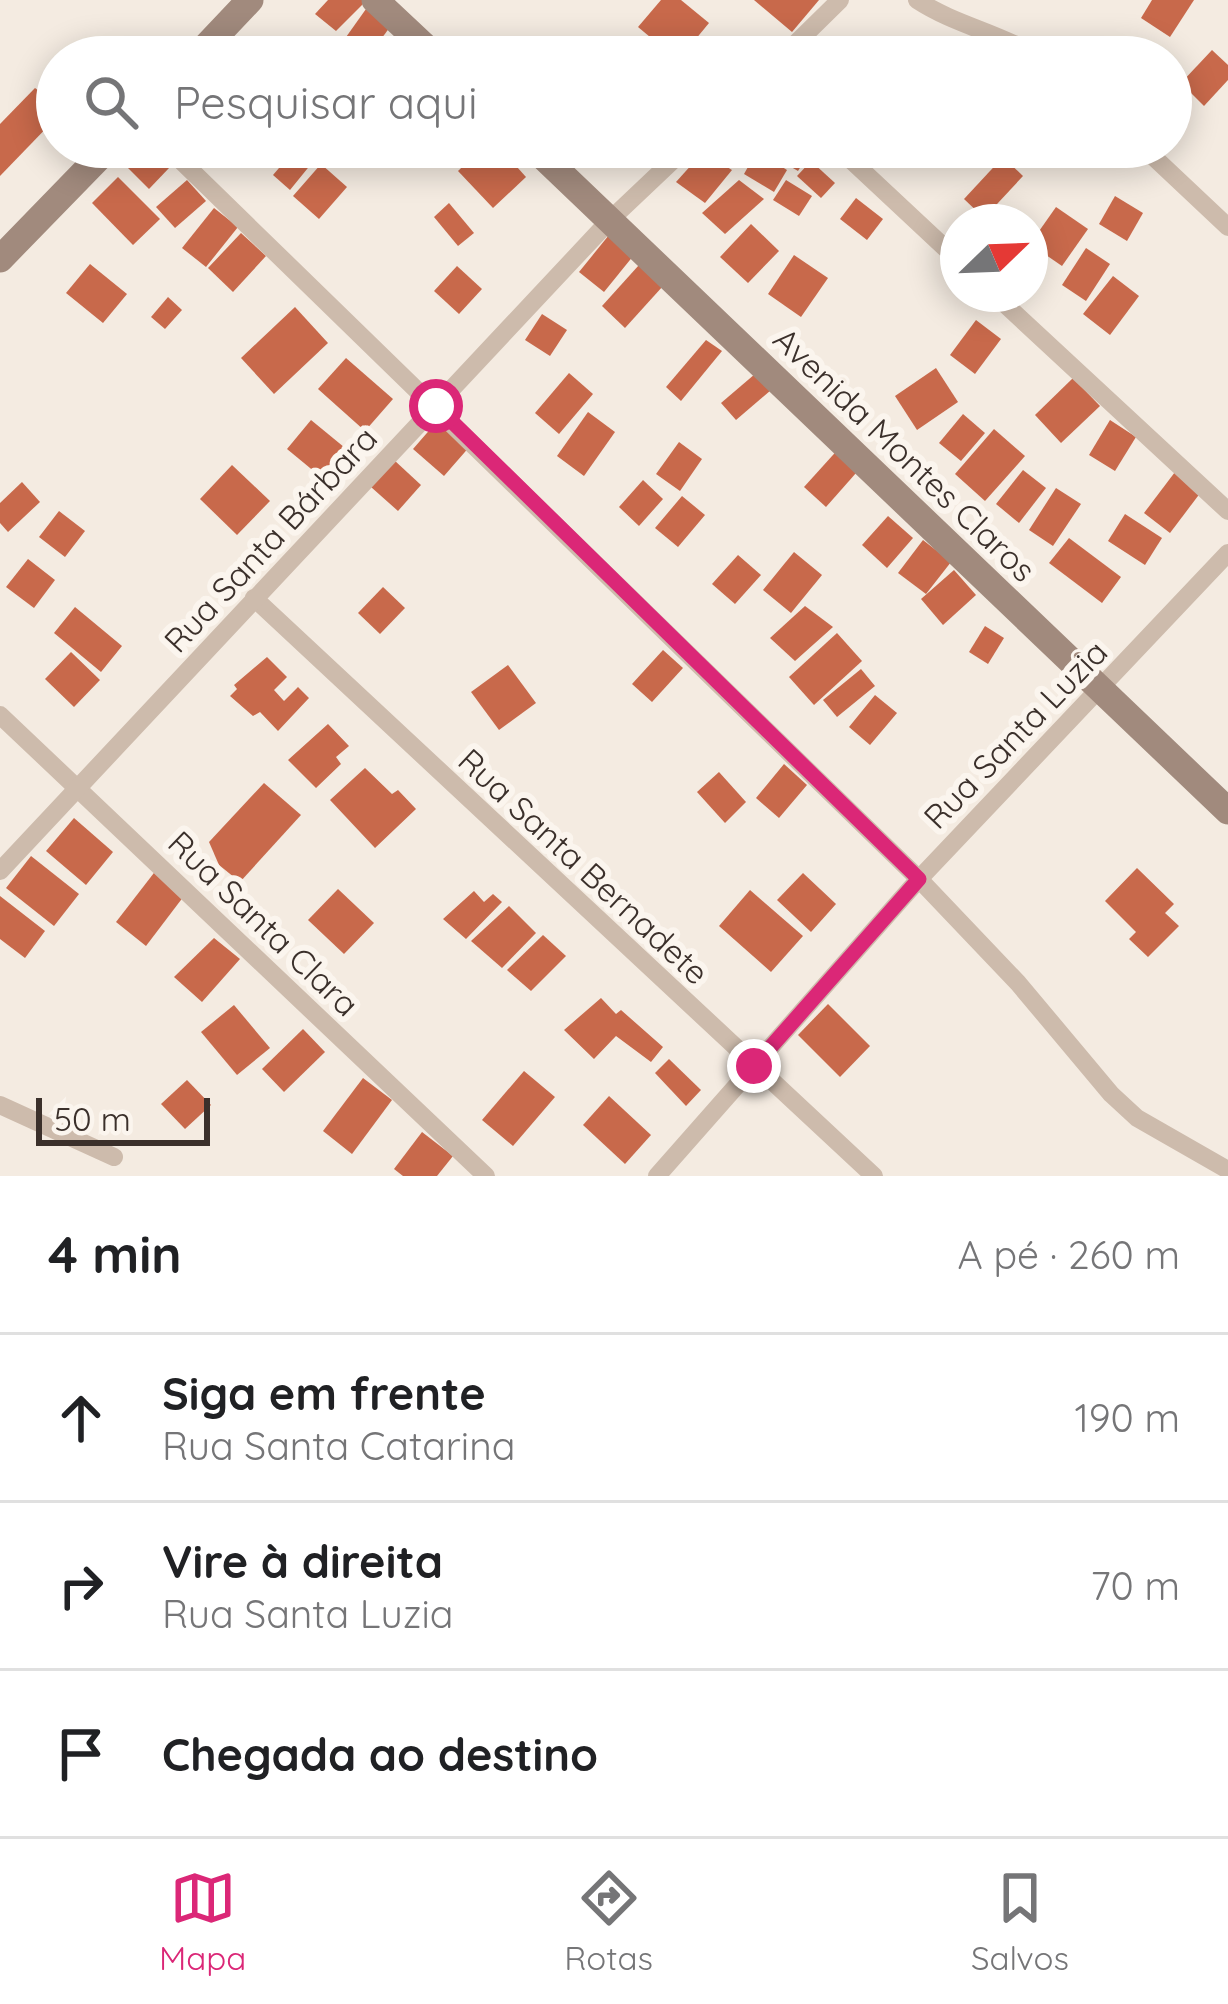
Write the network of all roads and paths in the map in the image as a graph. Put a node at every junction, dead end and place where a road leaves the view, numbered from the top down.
1 (250, 0) edge
2 (375, 0) edge
3 (840, 0) edge
4 (917, 0) edge
5 (216, 36) edge
6 (414, 36) edge
7 (803, 36) edge
8 (997, 36) edge
9 (89, 168) edge
10 (189, 168) edge
11 (556, 168) edge
12 (665, 168) edge
13 (859, 168) edge
14 (1165, 168) edge
15 (611, 219) junction
16 (1228, 227) edge
17 (940, 243) edge
18 (0, 259) edge
19 (1013, 312) edge
20 (436, 406) junction
21 (1228, 512) edge
22 (1228, 553) edge
23 (254, 598) junction
24 (1098, 691) junction
25 (0, 715) edge
26 (80, 788) junction
27 (1228, 811) edge
28 (0, 872) edge
29 (919, 879) junction
30 (754, 1066) junction
31 (0, 1106) edge
32 (114, 1157) dead end
33 (1228, 1170) edge
34 (486, 1176) edge
35 (657, 1176) edge
36 (874, 1176) edge

1 - 5 street
2 - 6 street
3 - 7 street
4 - 8 street
9 - 18 street
10 - 20 street
11 - 15 street, Avenida Montes Claros
12 - 15 street, Rua Santa Bárbara
13 - 17 street
14 - 16 street
15 - 20 street, Rua Santa Bárbara
15 - 24 street, Avenida Montes Claros
19 - 21 street
20 - 23 street, Rua Santa Bárbara
20 - 29 street
22 - 24 street, Rua Santa Luzia
23 - 26 street, Rua Santa Bárbara
23 - 30 street, Rua Santa Bernadete
24 - 27 street, Avenida Montes Claros
24 - 29 street, Rua Santa Luzia
25 - 26 street, Rua Santa Clara
26 - 28 street, Rua Santa Bárbara
26 - 34 street, Rua Santa Clara
29 - 30 street, Rua Santa Luzia
29 - 33 street
30 - 35 street, Rua Santa Luzia
30 - 36 street, Rua Santa Bernadete
31 - 32 street

